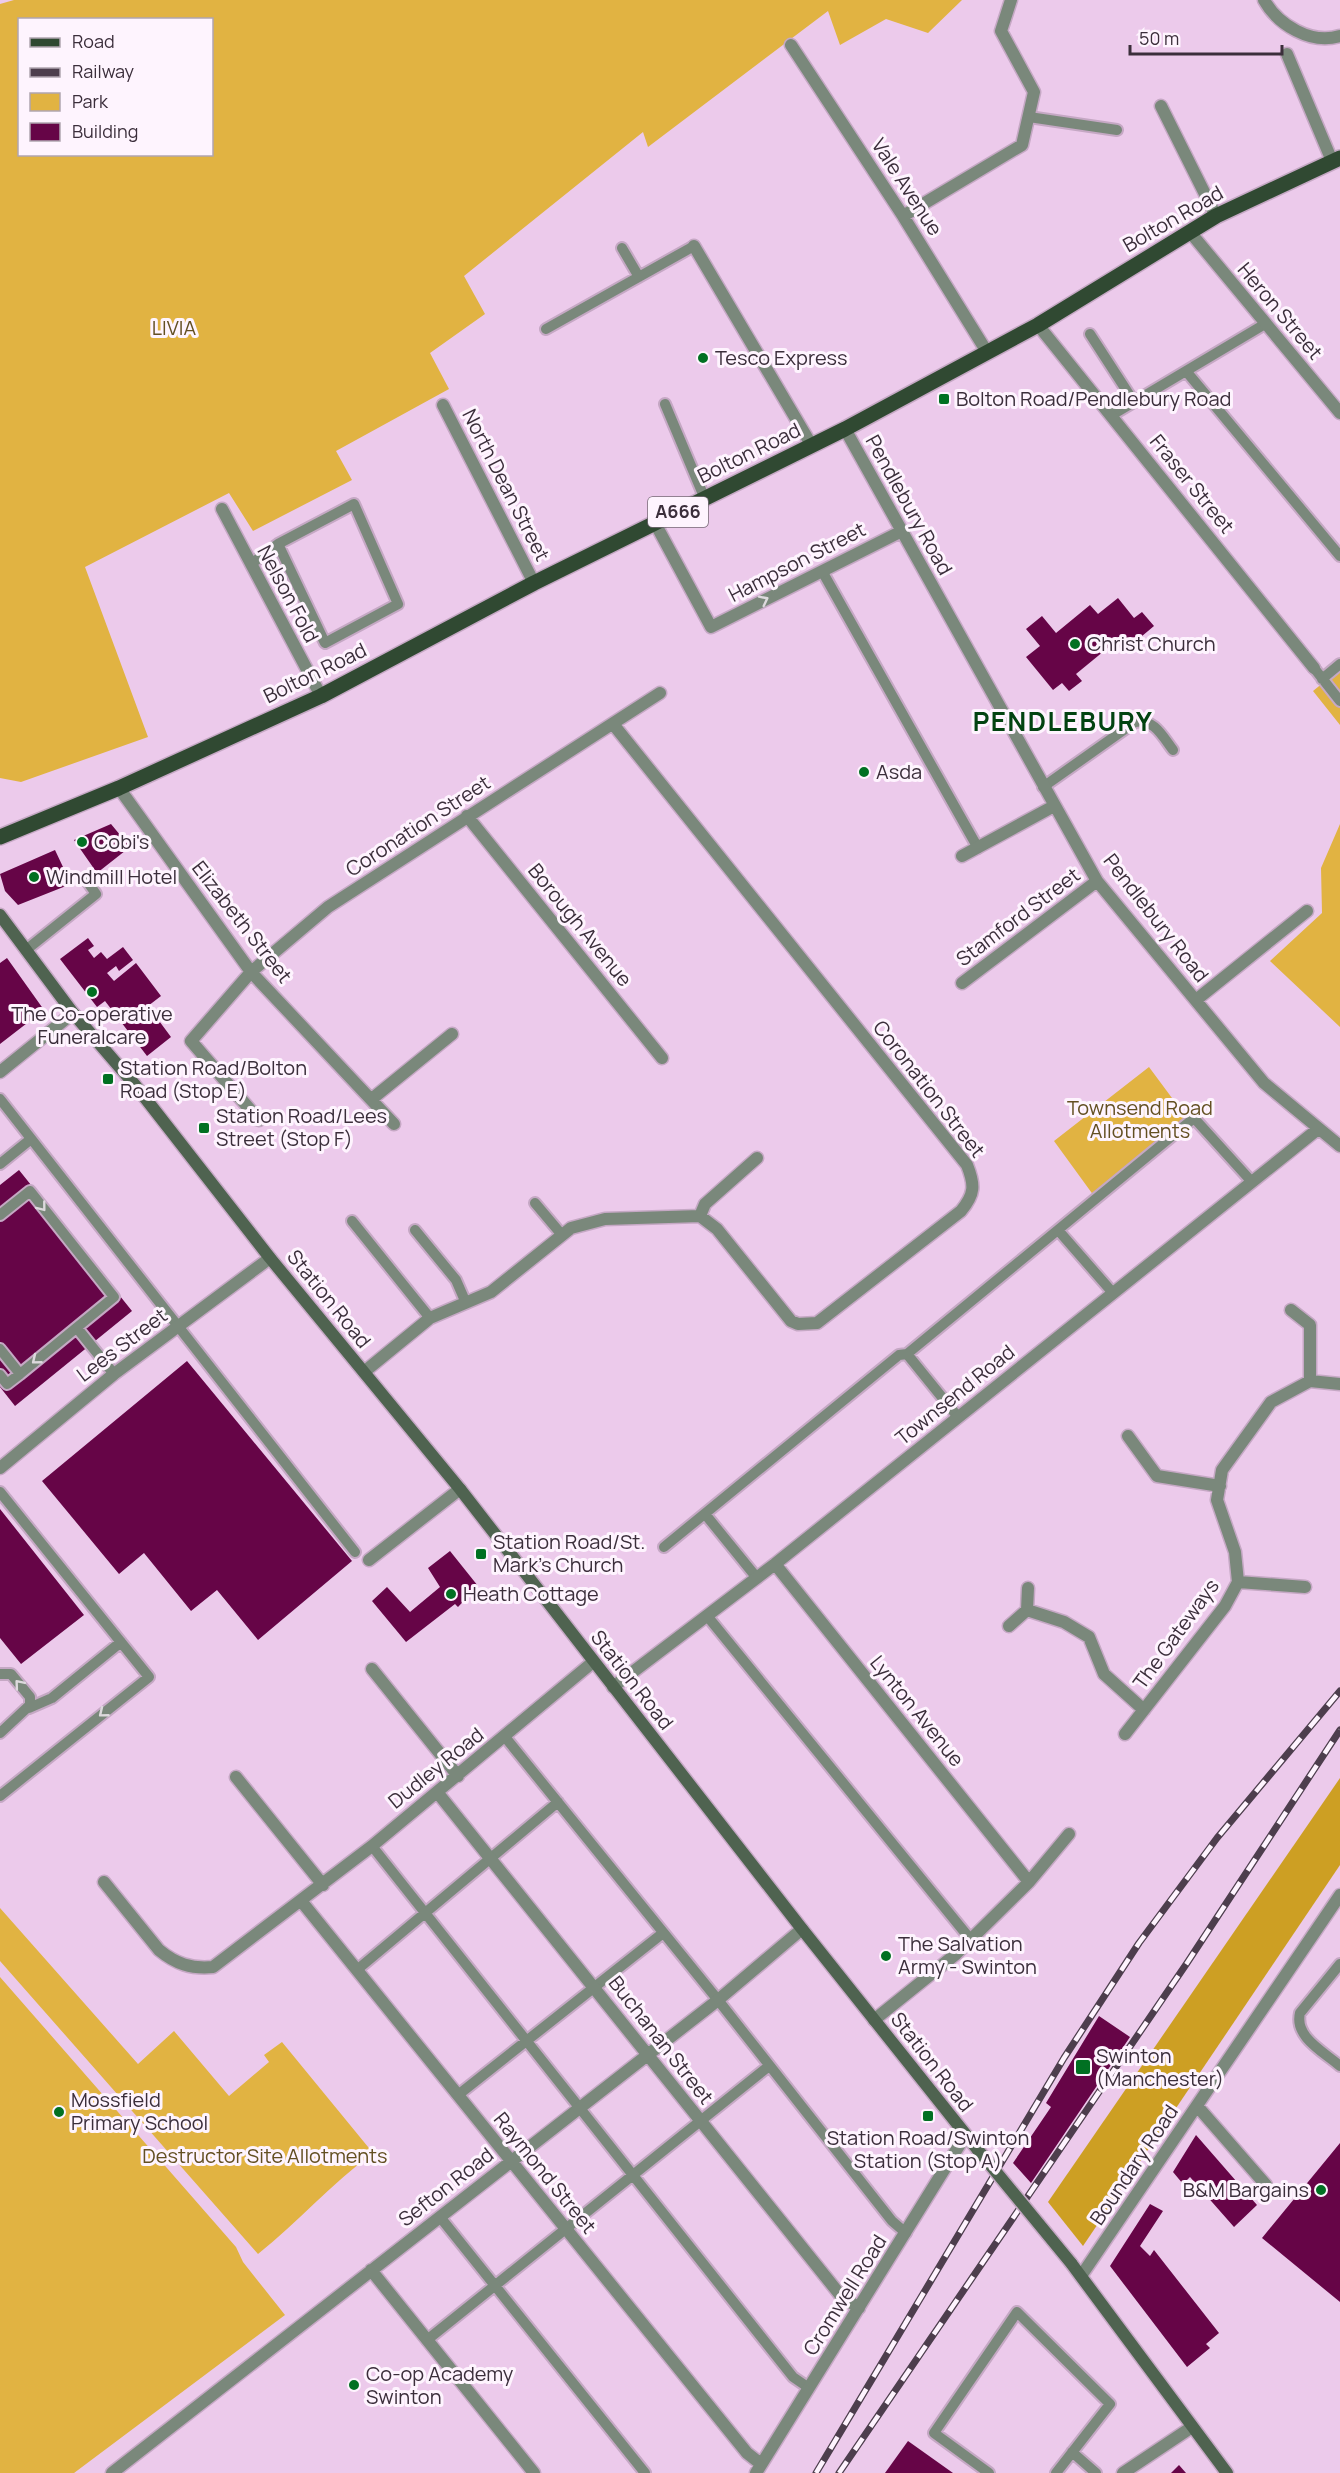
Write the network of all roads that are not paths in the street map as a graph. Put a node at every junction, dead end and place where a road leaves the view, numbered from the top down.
1 (1011, 0) edge
2 (1264, 0) edge
3 (1340, 36) edge
4 (791, 45) dead end
5 (1287, 54) dead end
6 (1161, 106) dead end
7 (1029, 117) junction
8 (1117, 130) dead end
9 (1336, 160) edge
10 (903, 216) junction
11 (1216, 216) junction
12 (1190, 232) junction
13 (694, 246) joint
14 (622, 248) dead end
15 (639, 277) junction
16 (1265, 324) junction
17 (1038, 325) junction
18 (546, 329) dead end
19 (1090, 334) dead end
20 (987, 352) junction
21 (1186, 371) junction
22 (1134, 402) junction
23 (665, 404) dead end
24 (443, 405) dead end
25 (1340, 413) edge
26 (1112, 415) junction
27 (845, 429) junction
28 (812, 446) junction
29 (705, 499) junction
30 (222, 509) dead end
31 (655, 523) junction
32 (900, 532) junction
33 (278, 544) junction
34 (1340, 556) edge
35 (251, 564) junction
36 (822, 571) junction
37 (534, 583) junction
38 (1340, 664) edge
39 (1314, 668) joint
40 (1322, 679) junction
41 (660, 693) dead end
42 (321, 696) junction
43 (1340, 701) edge
44 (614, 724) junction
45 (1173, 750) dead end
46 (1043, 787) junction
47 (118, 788) junction
48 (1054, 806) junction
49 (467, 816) junction
50 (0, 837) edge
51 (978, 848) junction
52 (962, 856) dead end
53 (87, 881) dead end
54 (1097, 881) junction
55 (1307, 911) dead end
56 (0, 915) edge
57 (26, 950) junction
58 (251, 972) junction
59 (962, 983) dead end
60 (1196, 1000) junction
61 (73, 1013) junction
62 (452, 1034) dead end
63 (662, 1058) dead end
64 (0, 1072) edge
65 (373, 1098) junction
66 (0, 1099) edge
67 (259, 1120) dead end
68 (394, 1124) dead end
69 (1318, 1129) junction
70 (31, 1139) junction
71 (1340, 1146) edge
72 (756, 1158) dead end
73 (0, 1164) edge
74 (1252, 1182) junction
75 (535, 1203) dead end
76 (0, 1215) edge
77 (700, 1216) junction
78 (352, 1221) dead end
79 (415, 1230) dead end
80 (1058, 1230) junction
81 (562, 1235) junction
82 (270, 1258) junction
83 (1113, 1293) junction
84 (466, 1303) junction
85 (1291, 1310) dead end
86 (430, 1318) junction
87 (178, 1326) junction
88 (77, 1328) junction
89 (0, 1349) edge
90 (907, 1354) junction
91 (364, 1372) junction
92 (20, 1374) junction
93 (114, 1374) junction
94 (0, 1375) edge
95 (1310, 1381) junction
96 (1340, 1384) edge
97 (958, 1418) junction
98 (1128, 1436) dead end
99 (0, 1468) edge
100 (1220, 1486) junction
101 (459, 1489) junction
102 (0, 1492) edge
103 (705, 1514) junction
104 (664, 1547) dead end
105 (355, 1552) dead end
106 (369, 1560) dead end
107 (775, 1564) junction
108 (757, 1578) junction
109 (1238, 1582) junction
110 (1305, 1587) dead end
111 (1028, 1588) dead end
112 (1027, 1610) junction
113 (708, 1617) junction
114 (1009, 1626) dead end
115 (121, 1642) junction
116 (593, 1662) junction
117 (372, 1670) dead end
118 (0, 1674) edge
119 (613, 1687) junction
120 (29, 1708) junction
121 (1144, 1710) junction
122 (0, 1733) edge
123 (1125, 1734) dead end
124 (505, 1737) junction
125 (458, 1776) junction
126 (236, 1777) dead end
127 (437, 1792) junction
128 (0, 1797) edge
129 (558, 1802) junction
130 (1069, 1834) dead end
131 (372, 1846) junction
132 (491, 1857) junction
133 (104, 1882) dead end
134 (1029, 1882) junction
135 (323, 1885) junction
136 (1340, 1895) edge
137 (302, 1902) junction
138 (425, 1913) junction
139 (802, 1929) junction
140 (663, 1934) junction
141 (971, 1940) junction
142 (1340, 1965) edge
143 (358, 1969) junction
144 (595, 1988) junction
145 (718, 2000) junction
146 (874, 2020) junction
147 (526, 2041) junction
148 (647, 2054) junction
149 (769, 2066) junction
150 (1340, 2066) edge
151 (458, 2095) junction
152 (578, 2107) junction
153 (1198, 2107) junction
154 (700, 2121) junction
155 (965, 2136) junction
156 (512, 2162) junction
157 (632, 2175) junction
158 (1266, 2185) dead end
159 (440, 2217) junction
160 (566, 2229) junction
161 (906, 2233) junction
162 (371, 2270) junction
163 (1081, 2276) junction
164 (495, 2286) junction
165 (858, 2308) junction
166 (427, 2340) junction
167 (809, 2388) junction
168 (1191, 2427) junction
169 (1072, 2452) junction
170 (758, 2469) edge
171 (112, 2473) edge
172 (534, 2473) edge
173 (645, 2473) edge
174 (989, 2473) edge
175 (1056, 2473) edge
176 (1096, 2473) edge
177 (1123, 2473) edge
178 (1227, 2473) edge

1 - 7 street
2 - 3 street
4 - 10 street, Vale Avenue
5 - 9 street
6 - 11 street
7 - 8 lane
7 - 10 street
9 - 11 main road, Bolton Road / A666
10 - 20 street, Vale Avenue
11 - 12 main road, Bolton Road / A666
12 - 16 street, Heron Street
12 - 17 main road, Bolton Road / A666
13 - 15 lane
13 - 28 street
14 - 15 lane
15 - 18 lane
16 - 21 lane
16 - 25 street, Heron Street
17 - 20 main road, Bolton Road / A666
17 - 26 street, Fraser Street
19 - 22 lane
20 - 27 main road, Bolton Road / A666
21 - 22 lane
21 - 34 lane
22 - 26 lane
23 - 29 lane
24 - 37 street, North Dean Street
26 - 39 street, Fraser Street
27 - 28 main road, Bolton Road / A666
27 - 32 street, Pendlebury Road
28 - 29 main road, Bolton Road / A666
29 - 31 main road, Bolton Road / A666
30 - 35 street, Nelson Fold
31 -> 36 street, Hampson Street
31 - 37 main road, Bolton Road / A666
32 - 36 street, Hampson Street
32 - 46 street, Pendlebury Road
33 - 33 lane
33 - 35 lane
35 - 42 street, Nelson Fold
36 - 51 lane
37 - 42 main road, Bolton Road / A666
38 - 40 lane
39 - 40 lane
40 - 43 lane
41 - 44 street, Coronation Street
42 - 47 main road, Bolton Road / A666
44 - 49 street, Coronation Street
44 - 77 street, Coronation Street
45 - 46 lane
46 - 48 street, Pendlebury Road
47 - 50 main road, Bolton Road / A666
47 - 58 street, Elizabeth Street
48 - 51 street
48 - 54 street, Pendlebury Road
49 - 58 street, Coronation Street
49 - 63 street, Borough Avenue
51 - 52 street
53 - 57 lane
54 - 59 street, Stamford Street
54 - 60 street, Pendlebury Road
55 - 60 street
56 - 57 main road, Station Road
57 - 61 main road, Station Road
58 - 65 street, Elizabeth Street
58 - 67 street, Coronation Street
60 - 69 street, Pendlebury Road
61 - 64 street
61 - 82 main road, Station Road
62 - 65 street
65 - 68 street, Elizabeth Street
66 - 70 lane
69 - 71 street, Pendlebury Road
69 - 74 street, Townsend Road
70 - 73 lane
70 - 87 lane
72 - 77 street
74 - 80 lane
74 - 83 street, Townsend Road
75 - 81 lane
76 -> 88 lane
77 - 81 street
78 - 86 lane
79 - 84 lane
80 - 83 lane
80 - 90 lane
81 - 84 street
82 - 87 street, Lees Street
82 - 91 main road, Station Road
83 - 97 street, Townsend Road
84 - 86 street
85 - 95 street
86 - 91 street
87 - 93 street, Lees Street
87 - 105 lane
88 -> 92 lane
88 - 93 lane
89 - 92 lane
90 - 97 lane
90 - 103 lane
91 - 101 main road, Station Road
92 - 94 lane
93 - 99 street, Lees Street
95 - 96 street
95 - 100 street, The Gateways
97 - 107 street, Townsend Road
98 - 100 street
100 - 109 street, The Gateways
101 - 106 street
101 - 116 main road, Station Road
102 - 115 lane
103 - 104 lane
103 - 108 lane
107 - 108 street, Townsend Road
107 - 134 street, Lynton Avenue
108 - 113 street, Townsend Road
109 - 110 street, The Gateways
109 - 121 street, The Gateways
111 - 112 street
112 - 114 street
112 - 121 street, The Gateways
113 - 119 street, Townsend Road
113 - 141 lane
115 - 120 lane
115 -> 128 lane
116 - 119 main road, Station Road
116 - 124 street, Dudley Road
117 - 125 street
120 -> 118 lane
119 - 139 main road, Station Road
120 - 122 lane
121 - 123 street, The Gateways
124 - 125 street, Dudley Road
124 - 129 lane
125 - 127 street, Dudley Road
126 - 135 street
127 - 131 street, Dudley Road
127 - 132 street, Buchanan Street
129 - 132 lane
129 - 140 lane
130 - 134 street
131 - 135 street, Dudley Road
131 - 138 lane
132 - 138 lane
132 - 144 street, Buchanan Street
133 - 137 street, Dudley Road
134 - 141 street
135 - 137 street, Dudley Road
136 - 153 street, Boundary Road
137 - 143 street, Raymond Street
138 - 143 lane
138 - 147 lane
139 - 145 street, Sefton Road
139 - 146 main road, Station Road
140 - 144 lane
140 - 145 lane
141 - 146 street
142 - 150 lane
143 - 151 street, Raymond Street
144 - 147 lane
144 - 148 street, Buchanan Street
145 - 148 street, Sefton Road
145 - 149 lane
146 - 155 main road, Station Road
147 - 151 lane
147 - 152 lane
148 - 152 street, Sefton Road
148 - 154 street, Buchanan Street
149 - 154 lane
149 - 161 lane
151 - 156 street, Raymond Street
152 - 156 street, Sefton Road
152 - 157 lane
153 - 158 street
153 - 163 street, Boundary Road
154 - 157 lane
154 - 165 street, Buchanan Street
155 - 161 street, Cromwell Road
155 - 163 main road, Station Road, bridge
156 - 159 street, Sefton Road
156 - 160 street, Raymond Street
157 - 160 lane
157 - 167 lane
159 - 162 street, Sefton Road
159 - 164 lane
160 - 164 lane
160 - 170 street, Raymond Street
161 - 165 street, Cromwell Road
162 - 166 street
162 - 171 street, Sefton Road
163 - 168 main road, Station Road
164 - 166 lane
164 - 173 lane
165 - 167 street, Cromwell Road
166 - 172 street
167 - 170 street, Cromwell Road
168 - 177 street
168 - 178 main road, Station Road
169 - 174 lane
169 - 175 lane
169 - 176 lane

